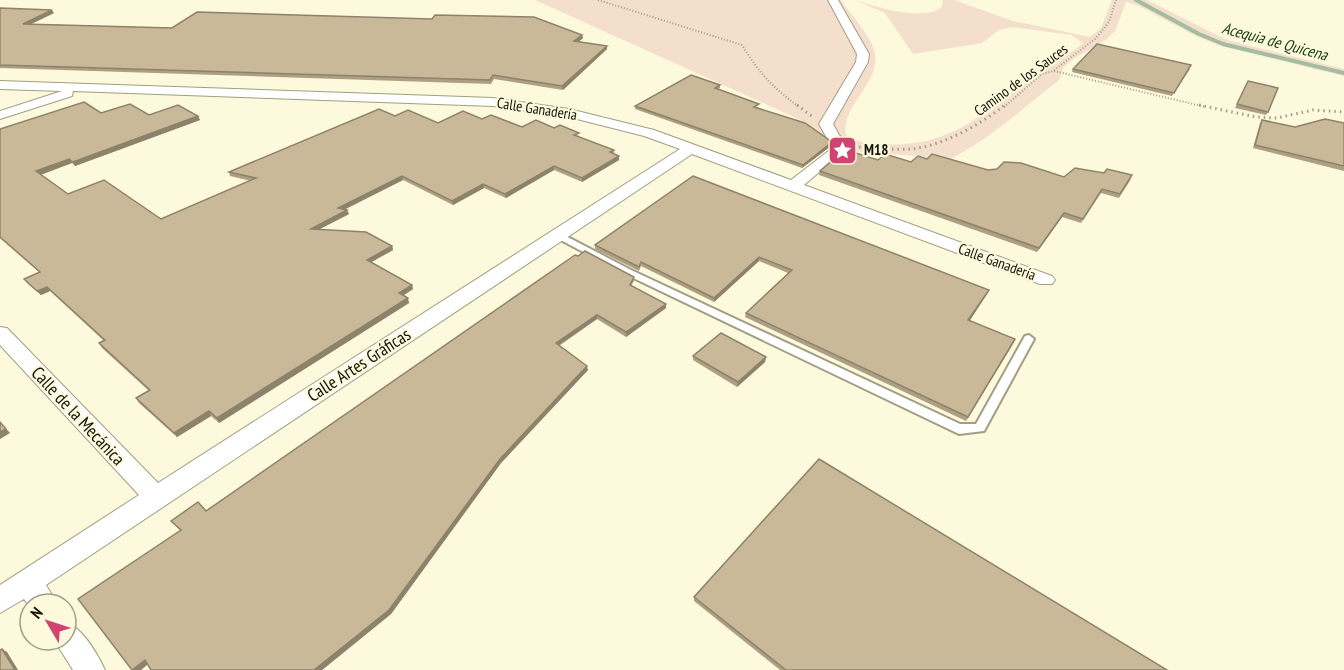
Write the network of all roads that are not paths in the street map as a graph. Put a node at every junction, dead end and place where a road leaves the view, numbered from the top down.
1 (833, 0) edge
2 (0, 85) edge
3 (82, 88) junction
4 (0, 115) edge
5 (690, 149) junction
6 (793, 186) junction
7 (558, 235) junction
8 (1046, 280) dead end
9 (0, 333) edge
10 (1029, 339) dead end
11 (157, 498) junction
12 (28, 582) junction
13 (35, 592) edge
14 (0, 600) edge
15 (77, 652) edge
16 (90, 670) edge

1 - 6 street
2 - 3 street, Calle Ganadería
3 - 4 street
3 - 5 street, Calle Ganadería
5 - 6 street, Calle Ganadería
5 - 7 street, Calle Artes Gráficas
6 - 8 street, Calle Ganadería
7 - 10 lane
7 - 11 street, Calle Artes Gráficas
9 - 11 street, Calle de la Mecánica
11 - 12 street, Calle Artes Gráficas
12 - 13 street
12 - 14 street, Calle Artes Gráficas
15 - 16 street

